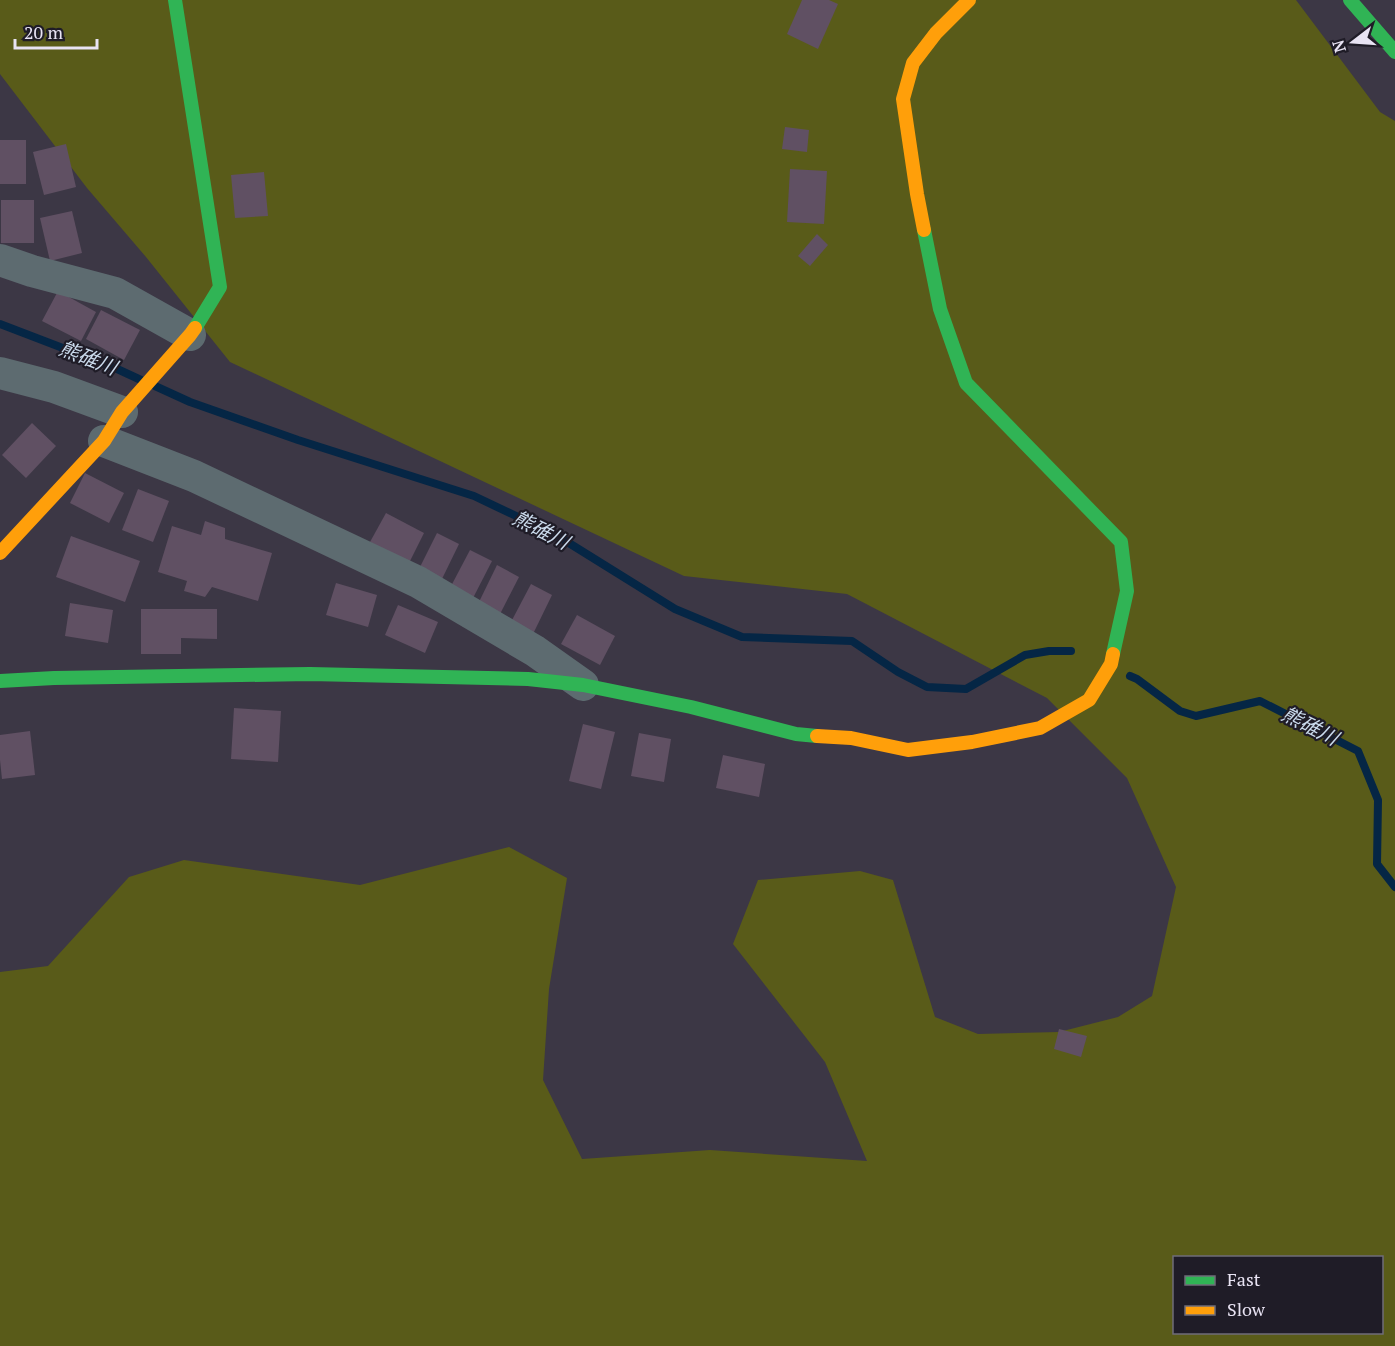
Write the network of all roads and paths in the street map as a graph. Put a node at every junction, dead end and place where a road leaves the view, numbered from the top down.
1 (176, 0) edge
2 (969, 0) edge
3 (1350, 0) edge
4 (1395, 52) edge
5 (0, 260) edge
6 (190, 335) junction
7 (0, 373) edge
8 (128, 404) junction
9 (104, 441) junction
10 (0, 553) edge
11 (0, 681) edge
12 (583, 685) junction

1 - 6 street
2 - 12 street
3 - 4 street
5 - 6 street
6 - 8 street
7 - 8 street
8 - 9 street
9 - 10 street
9 - 12 street
11 - 12 street

